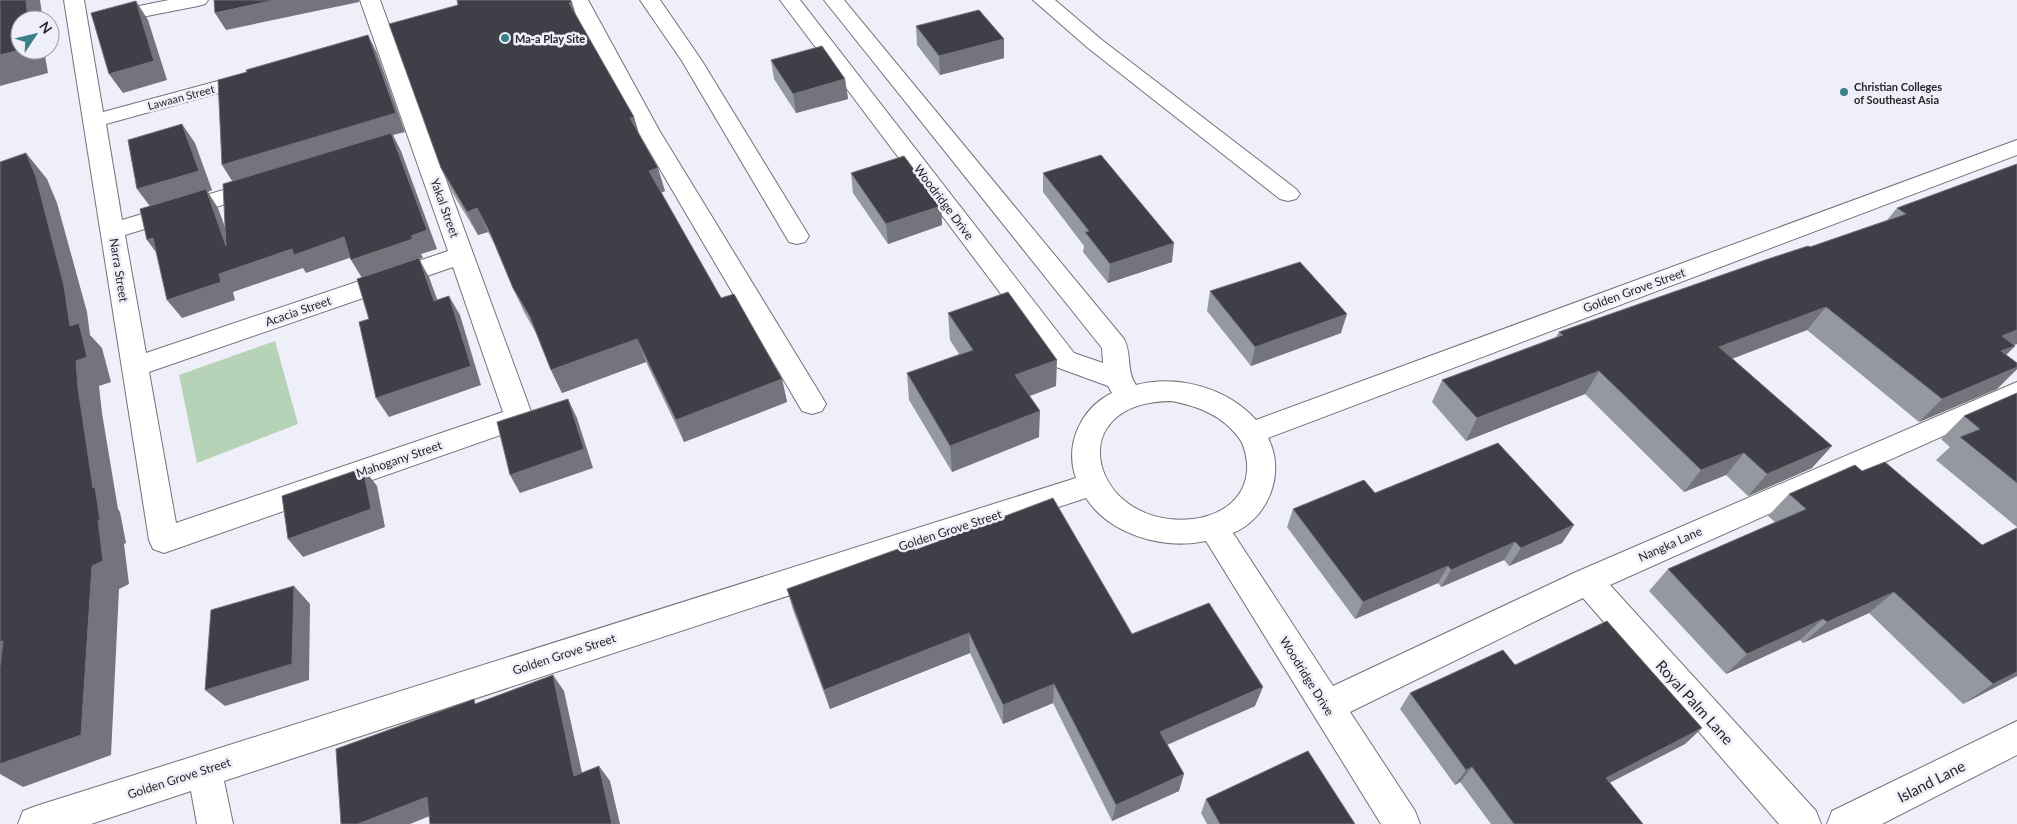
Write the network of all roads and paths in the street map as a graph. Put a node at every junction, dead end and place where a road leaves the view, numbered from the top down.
1 (74, 0) edge
2 (198, 0) edge
3 (370, 0) edge
4 (578, 0) edge
5 (650, 0) edge
6 (790, 0) edge
7 (1043, 0) edge
8 (839, 7) edge
9 (808, 23) junction
10 (78, 24) junction
11 (272, 72) edge
12 (94, 121) junction
13 (2017, 147) edge
14 (280, 180) edge
15 (1288, 194) dead end
16 (113, 232) junction
17 (797, 236) dead end
18 (461, 255) junction
19 (135, 367) junction
20 (1123, 388) junction
21 (2017, 392) edge
22 (812, 404) dead end
23 (519, 417) joint
24 (1251, 433) junction
25 (1092, 484) junction
26 (1213, 528) junction
27 (164, 540) joint
28 (1587, 581) junction
29 (1327, 706) junction
30 (2017, 737) edge
31 (204, 770) junction
32 (36, 824) edge
33 (215, 824) edge
34 (1402, 824) edge
35 (1803, 824) edge
36 (1845, 824) edge

1 - 10 street, Narra Street
2 - 10 street
3 - 18 street, Yakal Street
4 - 22 street
5 - 17 street
6 - 9 street, Woodridge Drive
7 - 15 street
8 - 9 street
8 - 20 street
9 - 20 street, Woodridge Drive
10 - 12 street, Narra Street
11 - 12 street, Lawaan Street
12 - 16 street, Narra Street
13 - 24 street, Golden Grove Street
14 - 16 street
16 - 19 street, Narra Street
18 - 19 street, Acacia Street
18 - 23 street, Yakal Street
19 - 27 street, Narra Street
20 - 24 street
20 - 25 street
21 - 28 street, Nangka Lane
23 - 27 street, Mahogany Street
24 - 26 street
25 - 26 street
25 - 31 street, Golden Grove Street
26 - 29 street, Woodridge Drive
28 - 29 street, Nangka Lane
28 - 35 street, Royal Palm Lane
29 - 34 street, Woodridge Drive
30 - 36 street, Island Lane
31 - 32 street, Golden Grove Street
31 - 33 street

